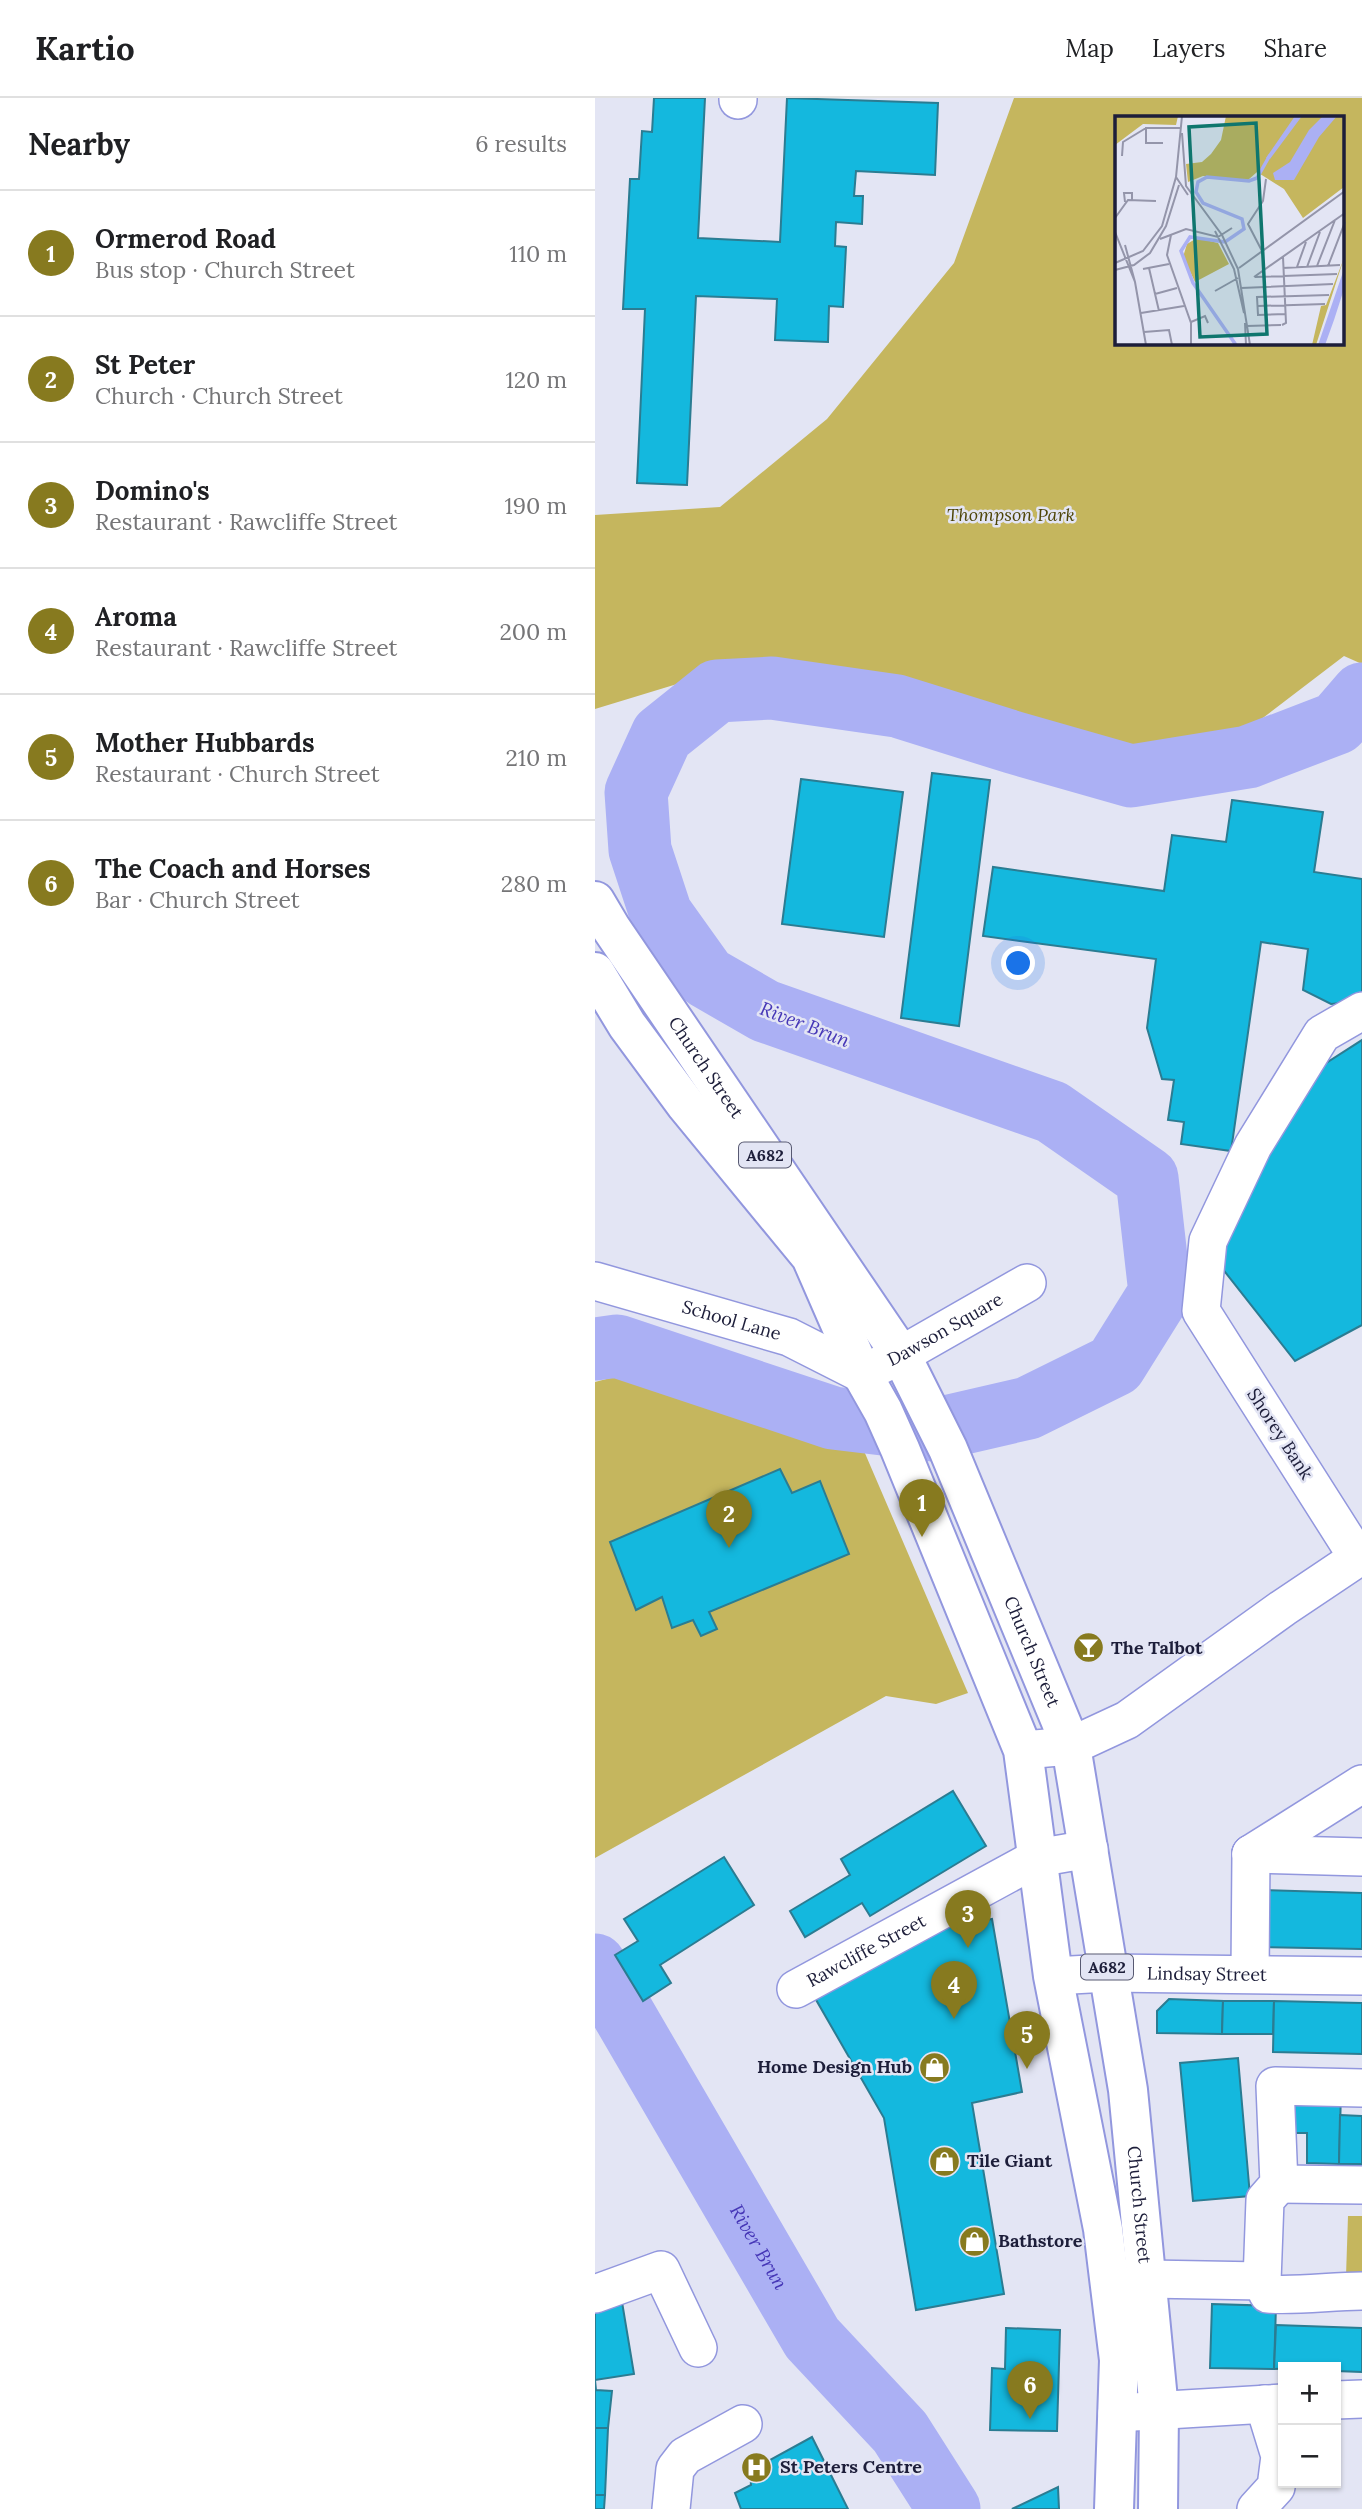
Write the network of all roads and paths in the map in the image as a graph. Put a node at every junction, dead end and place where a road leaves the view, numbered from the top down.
1 (595, 901) edge
2 (595, 972) edge
3 (1362, 1012) edge
4 (595, 1282) edge
5 (1027, 1283) dead end
6 (901, 1355) junction
7 (862, 1374) junction
8 (1360, 1556) edge
9 (1071, 1746) junction
10 (1023, 1750) junction
11 (1362, 1784) edge
12 (1089, 1849) junction
13 (1251, 1854) junction
14 (1362, 1857) edge
15 (1037, 1858) junction
16 (1108, 1973) junction
17 (1250, 1975) junction
18 (1053, 1976) junction
19 (1362, 1976) edge
20 (796, 1989) dead end
21 (1362, 2088) edge
22 (1279, 2184) junction
23 (1362, 2185) edge
24 (1148, 2279) junction
25 (1262, 2281) junction
26 (1362, 2291) edge
27 (595, 2294) edge
28 (698, 2348) dead end
29 (1362, 2399) edge
30 (1341, 2400) edge
31 (1274, 2404) edge
32 (1159, 2410) junction
33 (1117, 2413) junction
34 (743, 2424) dead end
35 (671, 2509) edge
36 (1114, 2509) edge
37 (1158, 2509) edge
38 (1256, 2509) edge

1 - 6 main road, Church Street / A682
2 - 7 main road, Church Street / A682
3 - 8 street, Shorey Bank
4 - 7 street, School Lane
5 - 6 street, Dawson Square
6 - 7 street, Dawson Square
6 - 9 main road, Church Street / A682
7 - 10 main road, Church Street / A682
8 - 9 street
9 - 10 street
9 - 12 main road, Church Street / A682
10 - 15 main road, Church Street / A682
11 - 13 street
12 - 15 street, Rawcliffe Street
12 - 16 main road, Church Street / A682
13 - 14 street
13 - 17 street
15 - 18 main road, Church Street / A682
15 - 20 street, Rawcliffe Street
16 - 17 street, Lindsay Street
16 - 18 street, Lindsay Street
16 - 24 main road, Church Street / A682
17 - 19 street, Lindsay Street
18 - 33 main road, Church Street / A682
21 - 22 street
22 - 23 street
22 - 25 street
24 - 25 street
24 - 32 main road, Church Street / A682
25 - 26 street
27 - 28 street
29 - 30 street
31 - 32 street
31 - 38 street
32 - 33 street
32 - 37 main road, Church Street / A682
33 - 36 main road, Church Street / A682
34 - 35 street

